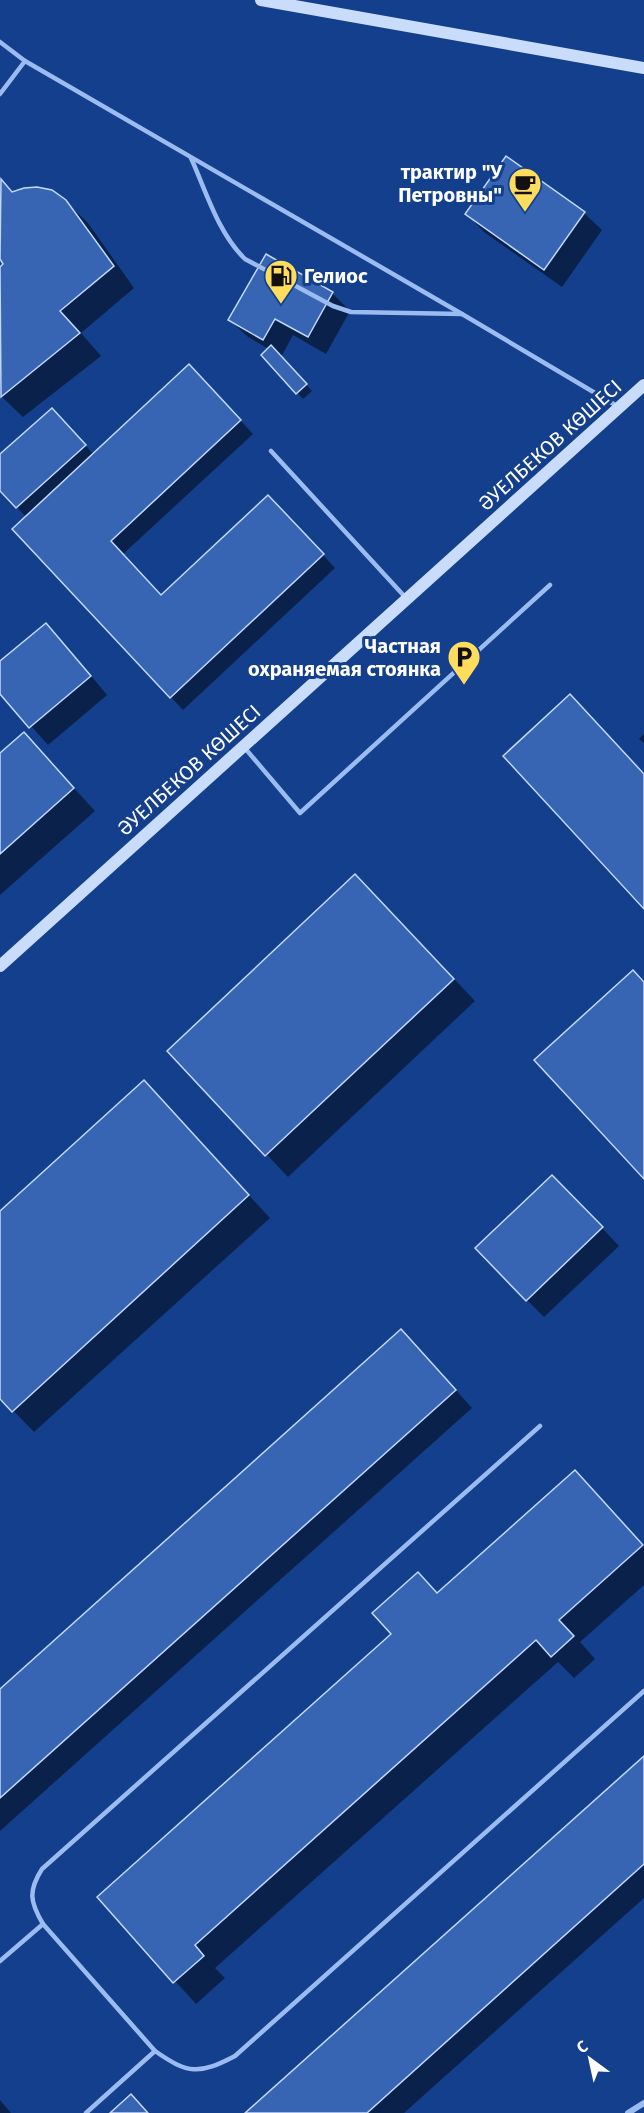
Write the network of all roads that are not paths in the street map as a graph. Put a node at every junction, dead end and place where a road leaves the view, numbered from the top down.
1 (261, 0) edge
2 (0, 42) edge
3 (25, 61) junction
4 (644, 68) edge
5 (0, 94) edge
6 (191, 158) junction
7 (462, 314) junction
8 (644, 385) edge
9 (619, 407) junction
10 (271, 451) dead end
11 (550, 585) dead end
12 (407, 600) junction
13 (244, 747) junction
14 (0, 966) edge
15 (540, 1426) dead end
16 (644, 1691) edge
17 (43, 1924) junction
18 (0, 1961) edge
19 (155, 2051) junction
20 (644, 2103) edge
21 (86, 2113) edge
22 (628, 2113) edge

1 - 4 street
2 - 3 lane
3 - 5 lane
3 - 6 lane
6 - 7 lane
6 - 7 lane
7 - 9 lane
8 - 9 street, ӘУЕЛБЕКОВ КӨШЕСІ
9 - 12 street, ӘУЕЛБЕКОВ КӨШЕСІ
10 - 12 lane
11 - 13 lane
12 - 13 street, ӘУЕЛБЕКОВ КӨШЕСІ
13 - 14 street, ӘУЕЛБЕКОВ КӨШЕСІ
15 - 17 lane
16 - 19 lane
17 - 18 lane
17 - 19 lane
19 - 21 lane
20 - 22 street

